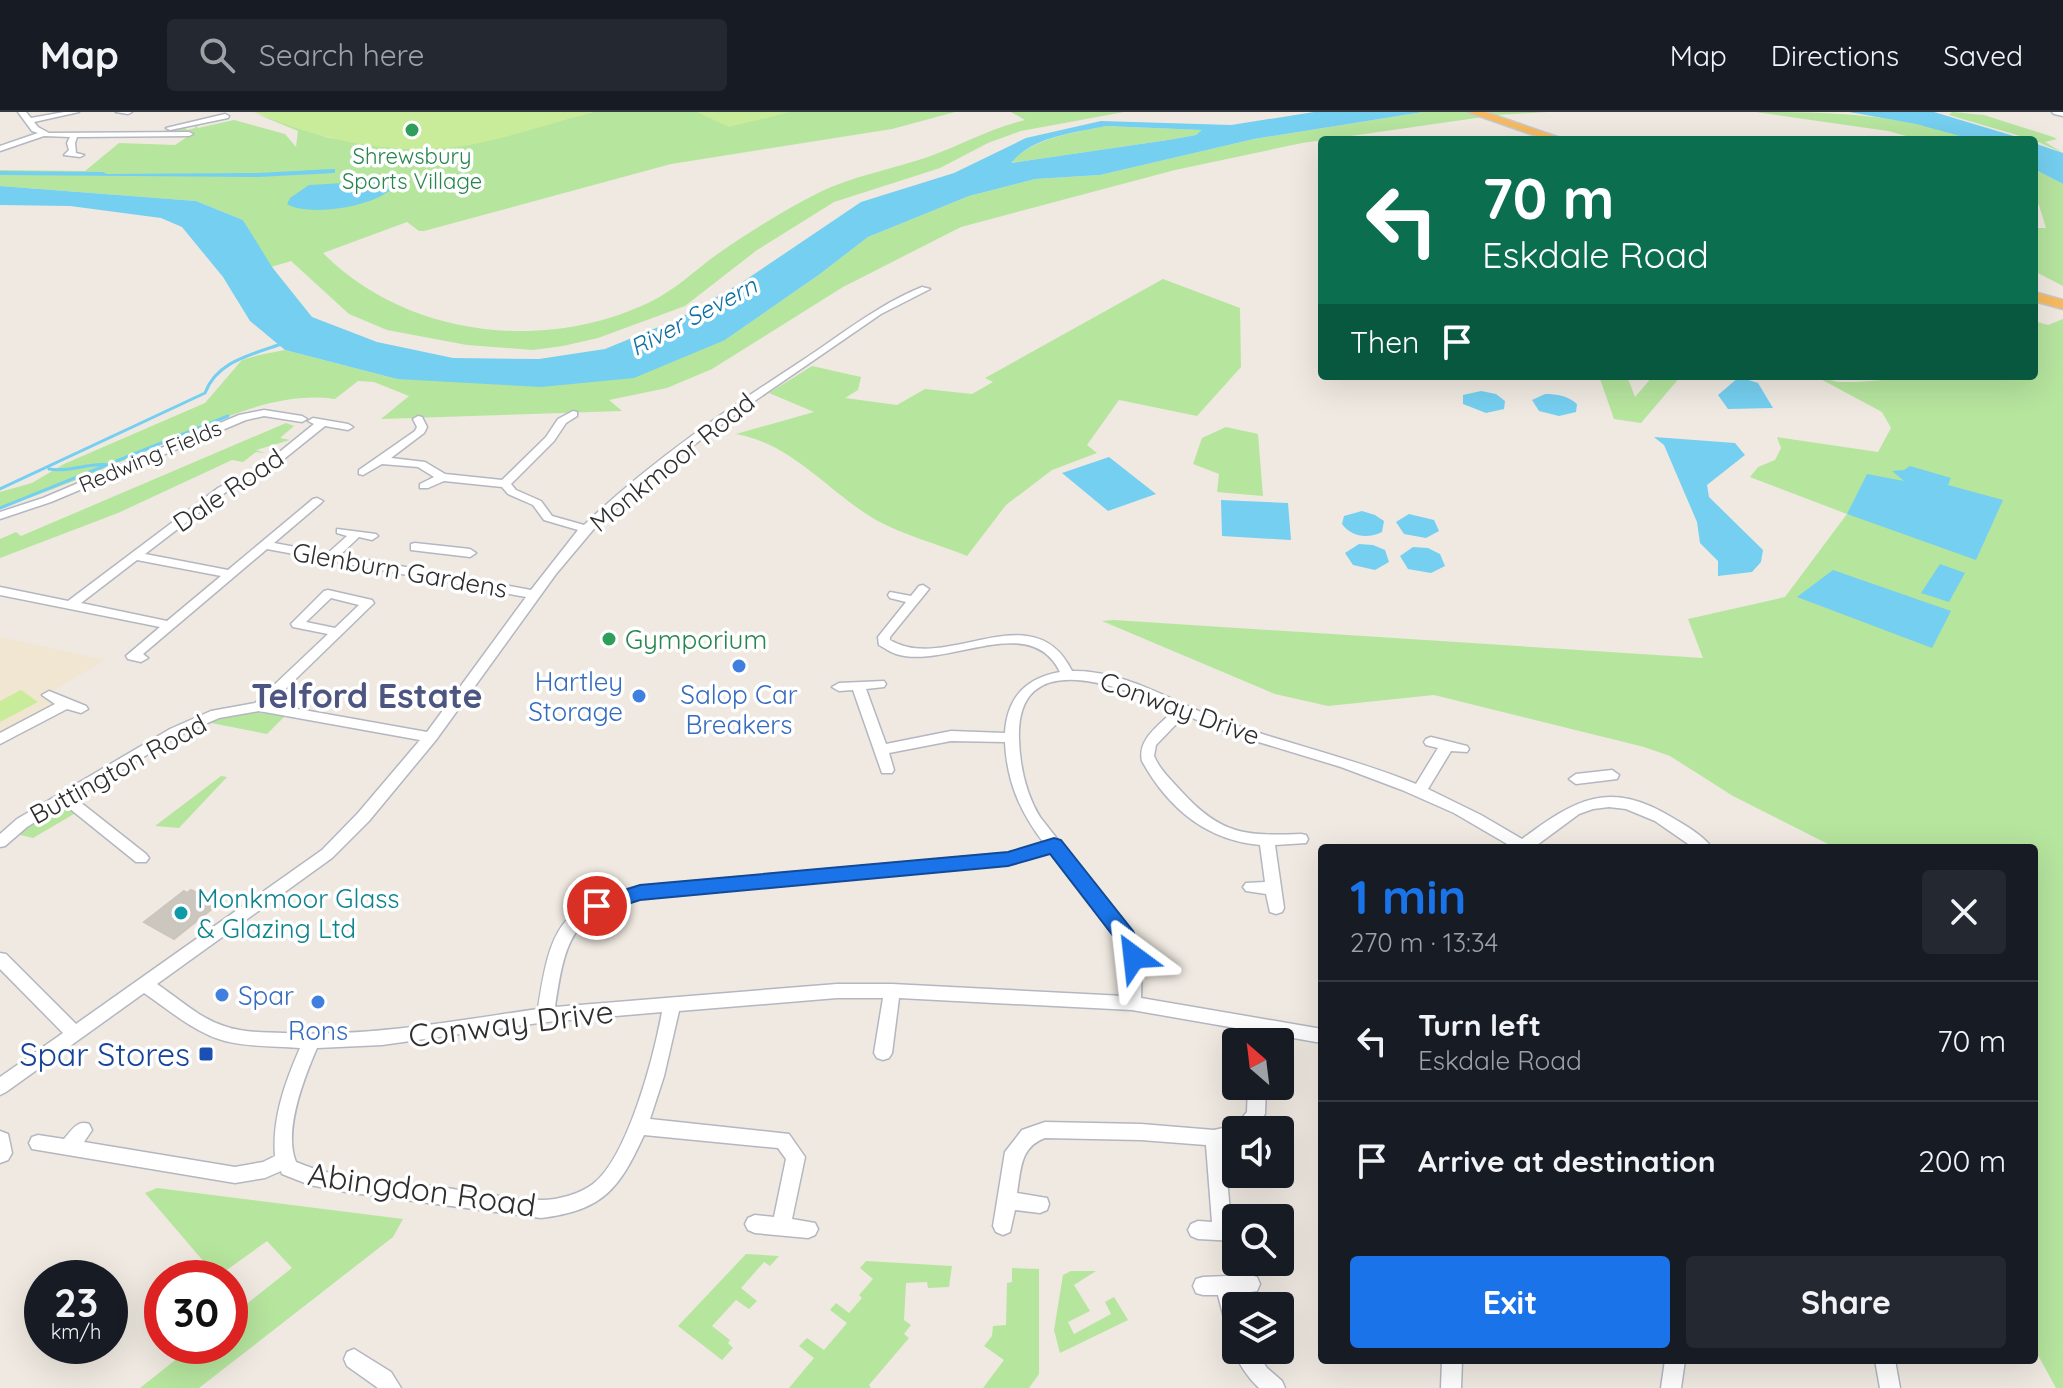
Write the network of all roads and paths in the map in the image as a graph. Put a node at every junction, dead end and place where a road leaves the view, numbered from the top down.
1 (22, 112) edge
2 (75, 112) edge
3 (120, 112) edge
4 (128, 112) edge
5 (1474, 112) edge
6 (225, 116) edge
7 (29, 121) junction
8 (150, 133) junction
9 (42, 134) junction
10 (189, 134) dead end
11 (74, 136) junction
12 (1548, 136) edge
13 (0, 149) edge
14 (80, 155) dead end
15 (925, 289) dead end
16 (2038, 297) edge
17 (2063, 305) edge
18 (284, 416) junction
19 (564, 416) dead end
20 (312, 421) junction
21 (424, 421) dead end
22 (271, 425) dead end
23 (348, 427) dead end
24 (380, 460) junction
25 (363, 472) dead end
26 (442, 477) junction
27 (505, 484) junction
28 (424, 486) dead end
29 (317, 501) dead end
30 (0, 516) edge
31 (586, 529) junction
32 (341, 531) dead end
33 (357, 533) junction
34 (372, 536) dead end
35 (264, 545) junction
36 (415, 547) dead end
37 (429, 549) junction
38 (470, 553) dead end
39 (134, 556) junction
40 (331, 557) junction
41 (407, 571) junction
42 (230, 574) junction
43 (923, 589) dead end
44 (0, 591) edge
45 (536, 595) junction
46 (894, 595) dead end
47 (913, 600) junction
48 (71, 605) junction
49 (169, 625) junction
50 (337, 632) junction
51 (141, 658) dead end
52 (1068, 675) junction
53 (879, 684) dead end
54 (858, 686) junction
55 (839, 687) dead end
56 (49, 695) dead end
57 (66, 704) junction
58 (259, 707) junction
59 (81, 709) dead end
60 (1182, 710) junction
61 (431, 737) junction
62 (1012, 738) junction
63 (0, 739) edge
64 (1431, 742) dead end
65 (881, 750) junction
66 (887, 770) dead end
67 (1576, 779) dead end
68 (1419, 791) junction
69 (65, 797) junction
70 (1608, 803) junction
71 (1301, 839) dead end
72 (1267, 841) junction
73 (0, 842) edge
74 (1518, 844) edge
75 (1528, 844) edge
76 (1699, 844) edge
77 (1054, 845) junction
78 (141, 858) dead end
79 (1251, 887) dead end
80 (1273, 888) junction
81 (1276, 908) dead end
82 (0, 959) edge
83 (144, 984) junction
84 (892, 991) junction
85 (1132, 1003) junction
86 (671, 1006) junction
87 (546, 1015) junction
88 (1235, 1028) edge
89 (74, 1033) junction
90 (1294, 1035) edge
91 (1318, 1036) edge
92 (311, 1041) junction
93 (883, 1053) dead end
94 (2, 1088) edge
95 (637, 1126) junction
96 (83, 1130) dead end
97 (1222, 1136) edge
98 (1214, 1138) junction
99 (0, 1141) edge
100 (38, 1143) dead end
101 (68, 1148) junction
102 (0, 1153) edge
103 (284, 1161) junction
104 (1006, 1200) junction
105 (1040, 1204) dead end
106 (1225, 1204) edge
107 (755, 1224) dead end
108 (781, 1226) junction
109 (1003, 1226) dead end
110 (808, 1229) dead end
111 (1198, 1230) dead end
112 (1222, 1231) edge
113 (1250, 1284) dead end
114 (1225, 1285) junction
115 (1203, 1286) dead end
116 (1227, 1292) edge
117 (354, 1359) dead end
118 (1251, 1364) edge
119 (1452, 1364) edge
120 (1674, 1364) edge
121 (1886, 1364) edge
122 (391, 1388) edge
123 (1275, 1388) edge
124 (1451, 1388) edge
125 (1671, 1388) edge
126 (1890, 1388) edge

1 - 7 street
2 - 7 street
3 - 4 street
5 - 12 highway
6 - 8 street
7 - 9 street
8 - 10 street
8 - 11 street
9 - 11 street
9 - 13 street
11 - 14 street
15 - 31 street, Monkmoor Road
16 - 17 highway
18 - 20 street, Redwing Fields
18 - 22 street
18 - 30 street, Redwing Fields
19 - 27 street
20 - 23 street
20 - 39 street, Dale Road
21 - 24 street
24 - 25 street
24 - 26 street
26 - 27 street
26 - 28 street
27 - 31 street
29 - 35 street
31 - 45 street, Monkmoor Road
32 - 33 street
33 - 34 street
33 - 40 street
35 - 40 street, Glenburn Gardens
35 - 42 street
36 - 37 street
37 - 38 street
37 - 41 street
39 - 42 street, Dale Road
39 - 48 street, Dale Road
40 - 41 street, Glenburn Gardens
41 - 45 street, Glenburn Gardens
42 - 49 street
43 - 47 street
44 - 48 street
45 - 61 street, Monkmoor Road
46 - 47 street
47 - 52 street
48 - 49 street
49 - 51 street
50 - 50 street
50 - 58 street
52 - 60 street, Conway Drive
52 - 62 street, Conway Drive
53 - 54 street
54 - 55 street
54 - 65 street
56 - 57 street
57 - 59 street
57 - 63 street
58 - 61 street, Buttington Road
58 - 69 street, Buttington Road
60 - 68 street, Conway Drive
60 - 72 street
61 - 83 street, Monkmoor Road
62 - 65 street
62 - 77 street, Conway Drive
64 - 68 street
65 - 66 street
67 - 70 street
68 - 74 street, Conway Drive
69 - 73 street, Buttington Road
69 - 78 street
70 - 75 street
70 - 76 street
71 - 72 street
72 - 80 street
77 - 85 street, Conway Drive
77 - 87 street
79 - 80 street
80 - 81 street
82 - 89 street
83 - 89 street, Monkmoor Road
83 - 92 street, Conway Drive
84 - 85 street, Conway Drive
84 - 86 street, Conway Drive
84 - 93 street
85 - 88 street, Conway Drive
86 - 87 street, Conway Drive
86 - 95 street, Abingdon Road
87 - 92 street, Conway Drive
89 - 94 street, Monkmoor Road
90 - 91 street, Conway Drive
92 - 103 street, Abingdon Road
95 - 103 street, Abingdon Road
95 - 108 street
96 - 101 street
97 - 98 street
98 - 104 street
98 - 106 street
99 - 102 street
100 - 101 street, Abingdon Road
101 - 103 street, Abingdon Road
104 - 105 street
104 - 109 street
107 - 108 street
108 - 110 street
111 - 112 street
113 - 114 street
114 - 115 street
114 - 116 street
117 - 122 street
118 - 123 street
119 - 124 street
120 - 125 street
121 - 126 street

